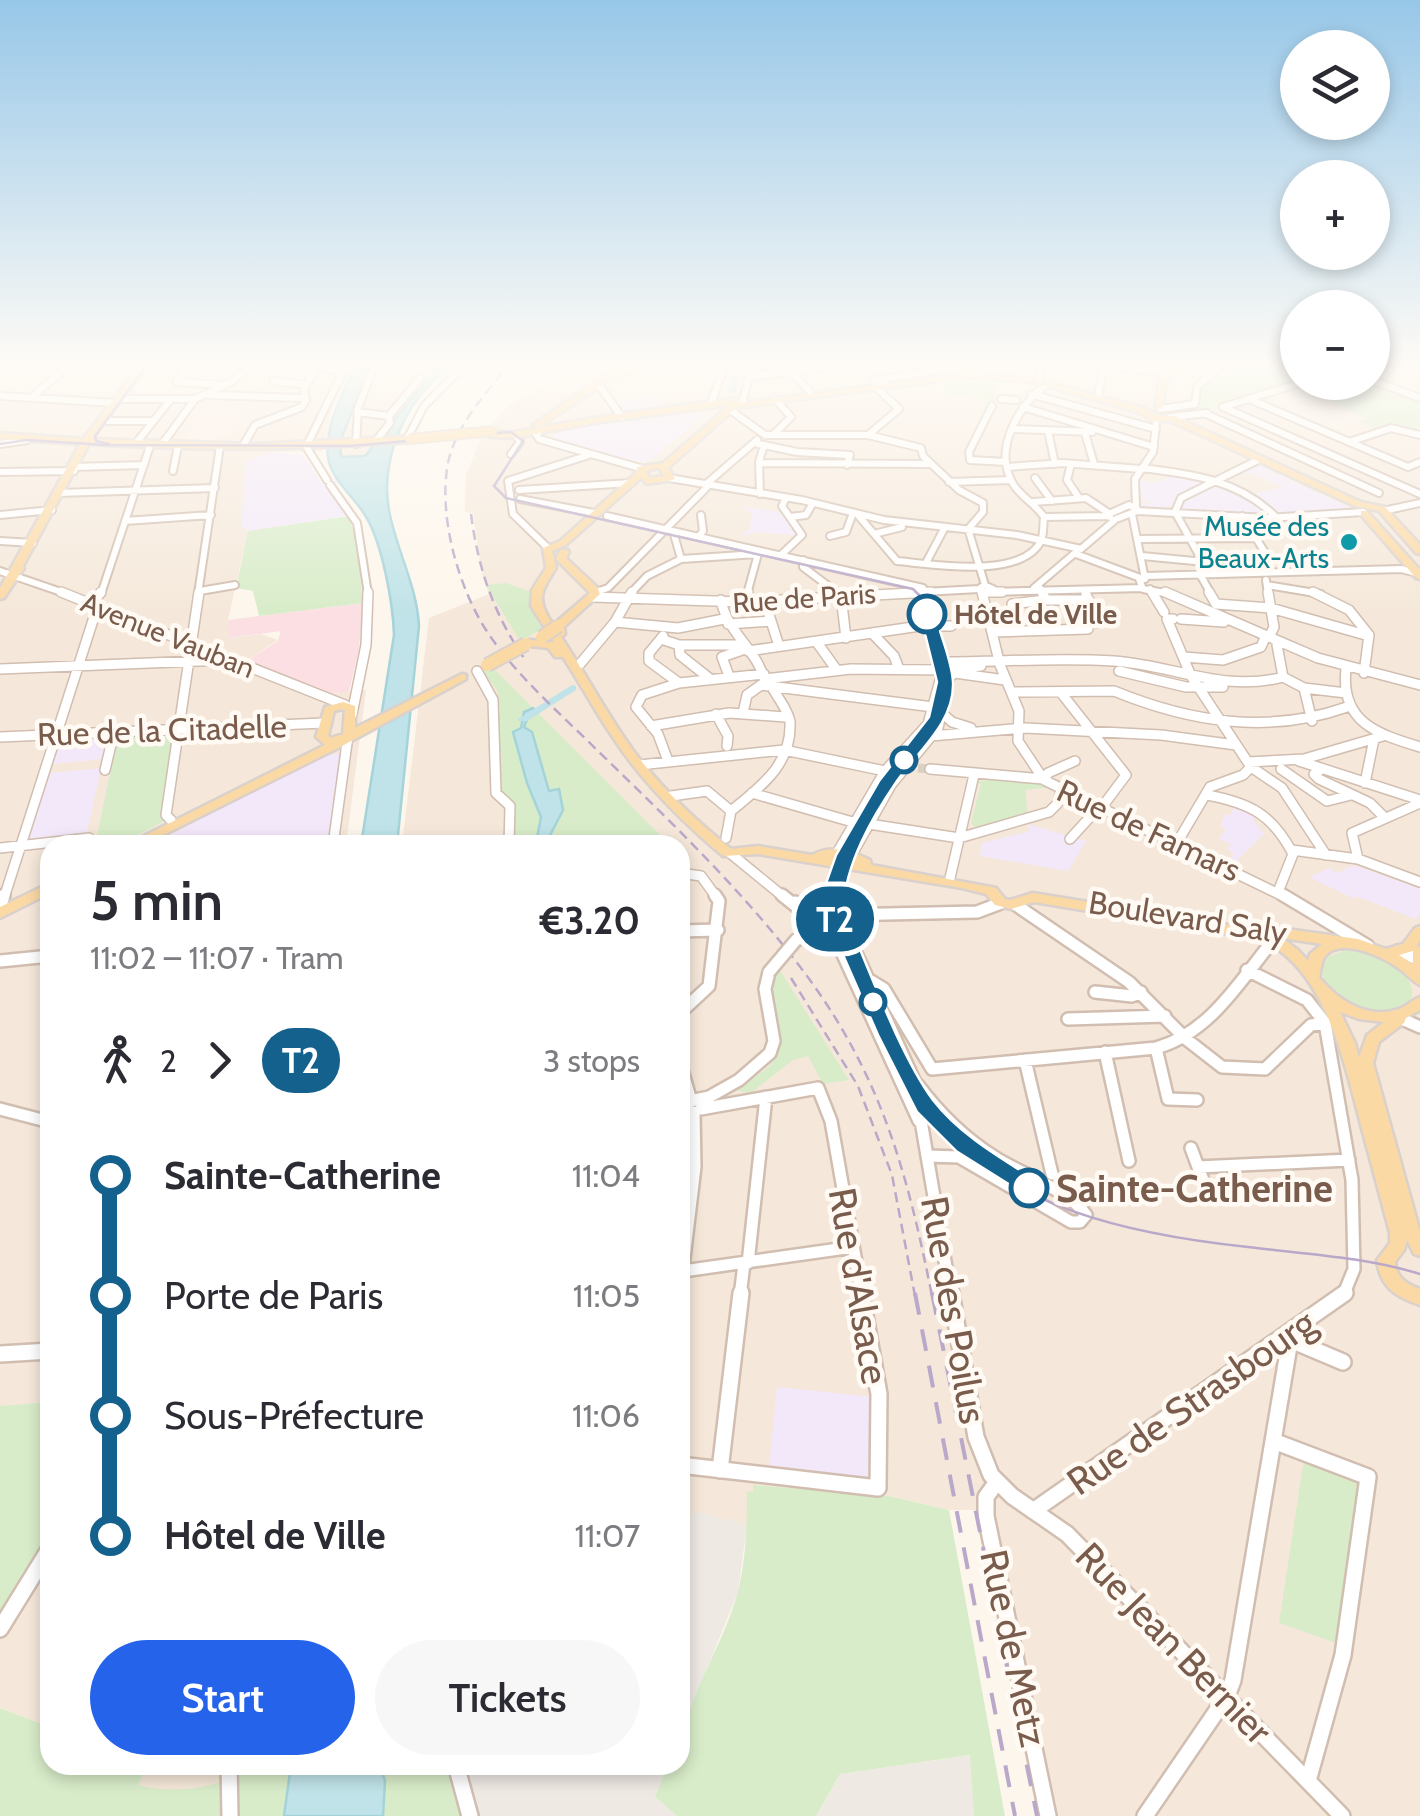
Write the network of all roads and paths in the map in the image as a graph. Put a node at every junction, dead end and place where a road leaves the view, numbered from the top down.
1 (764, 445) edge
2 (87, 446) edge
3 (146, 446) edge
4 (150, 446) junction
5 (178, 446) junction
6 (220, 446) junction
7 (232, 446) edge
8 (312, 446) edge
9 (517, 446) edge
10 (561, 446) edge
11 (674, 446) edge
12 (683, 446) edge
13 (751, 446) edge
14 (768, 446) edge
15 (806, 446) edge
16 (906, 446) edge
17 (972, 446) edge
18 (1010, 446) edge
19 (1051, 446) edge
20 (1091, 446) edge
21 (1147, 446) edge
22 (1225, 446) edge
23 (1226, 446) edge
24 (1276, 446) edge
25 (1310, 446) edge
26 (1359, 446) edge
27 (1154, 448) joint
28 (801, 452) junction
29 (511, 454) dead end
30 (589, 455) junction
31 (970, 460) junction
32 (1258, 460) junction
33 (796, 462) junction
34 (1420, 462) edge
35 (759, 463) junction
36 (931, 464) junction
37 (1055, 464) junction
38 (1071, 464) junction
39 (1094, 464) junction
40 (144, 465) junction
41 (847, 465) junction
42 (1007, 465) junction
43 (664, 467) junction
44 (73, 469) junction
45 (1141, 469) junction
46 (172, 471) dead end
47 (0, 472) edge
48 (645, 472) junction
49 (670, 478) junction
50 (1036, 478) dead end
51 (518, 480) junction
52 (979, 480) junction
53 (1011, 480) junction
54 (1216, 481) junction
55 (1390, 481) junction
56 (949, 482) junction
57 (631, 483) junction
58 (707, 485) junction
59 (215, 488) junction
60 (136, 490) junction
61 (60, 493) junction
62 (1379, 493) junction
63 (760, 494) junction
64 (1420, 494) edge
65 (520, 495) junction
66 (786, 498) junction
67 (1079, 498) junction
68 (1052, 500) junction
69 (1033, 502) junction
70 (813, 503) junction
71 (1420, 503) edge
72 (512, 505) junction
73 (1133, 507) junction
74 (1364, 509) junction
75 (50, 510) junction
76 (1383, 511) junction
77 (1175, 512) junction
78 (0, 515) edge
79 (211, 515) junction
80 (702, 515) dead end
81 (599, 516) junction
82 (860, 516) junction
83 (1044, 516) junction
84 (1112, 516) junction
85 (1242, 516) junction
86 (790, 517) junction
87 (1276, 517) junction
88 (125, 521) junction
89 (902, 527) dead end
90 (944, 528) junction
91 (669, 530) junction
92 (969, 530) junction
93 (874, 534) junction
94 (699, 536) junction
95 (830, 536) dead end
96 (1190, 538) junction
97 (1256, 538) junction
98 (1138, 539) junction
99 (1414, 539) edge
100 (0, 540) edge
101 (1041, 540) junction
102 (31, 543) junction
103 (1078, 551) junction
104 (1420, 551) edge
105 (781, 555) junction
106 (1142, 556) junction
107 (557, 558) junction
108 (681, 559) junction
109 (803, 560) junction
110 (898, 561) junction
111 (927, 561) junction
112 (980, 566) junction
113 (0, 571) edge
114 (1205, 571) junction
115 (1412, 571) edge
116 (14, 572) junction
117 (896, 579) junction
118 (1266, 580) junction
119 (1145, 583) junction
120 (235, 585) dead end
121 (1037, 588) junction
122 (1084, 588) junction
123 (985, 589) junction
124 (924, 590) junction
125 (200, 591) junction
126 (591, 592) junction
127 (896, 592) junction
128 (0, 596) edge
129 (841, 596) junction
130 (721, 600) junction
131 (1045, 600) junction
132 (1089, 600) junction
133 (625, 602) junction
134 (745, 602) junction
135 (766, 602) junction
136 (1012, 604) dead end
137 (96, 606) junction
138 (1271, 608) junction
139 (1171, 617) junction
140 (726, 621) junction
141 (771, 621) junction
142 (1228, 621) junction
143 (615, 622) junction
144 (556, 626) junction
145 (929, 626) junction
146 (951, 626) dead end
147 (670, 627) junction
148 (993, 632) junction
149 (872, 633) junction
150 (1369, 636) junction
151 (846, 638) junction
152 (661, 639) junction
153 (1269, 639) junction
154 (534, 640) junction
155 (191, 644) junction
156 (818, 644) junction
157 (678, 645) junction
158 (778, 646) junction
159 (746, 648) junction
160 (1184, 657) junction
161 (576, 659) junction
162 (230, 660) junction
163 (189, 662) junction
164 (1002, 662) junction
165 (79, 666) junction
166 (1123, 667) junction
167 (0, 668) edge
168 (480, 669) junction
169 (836, 669) junction
170 (899, 669) junction
171 (1346, 669) junction
172 (945, 673) junction
173 (1364, 673) junction
174 (729, 676) junction
175 (1190, 676) junction
176 (463, 677) junction
177 (709, 678) junction
178 (1283, 678) junction
179 (1005, 680) junction
180 (765, 681) junction
181 (679, 683) junction
182 (1420, 685) edge
183 (487, 686) junction
184 (1222, 687) dead end
185 (1198, 688) junction
186 (1304, 688) junction
187 (1114, 690) junction
188 (1012, 692) junction
189 (1346, 692) junction
190 (1062, 694) junction
191 (933, 706) junction
192 (602, 707) junction
193 (1348, 708) junction
194 (744, 713) junction
195 (716, 714) junction
196 (943, 714) junction
197 (1181, 715) junction
198 (785, 717) junction
199 (371, 720) junction
200 (1220, 721) junction
201 (1312, 721) junction
202 (340, 724) junction
203 (651, 726) junction
204 (1017, 728) junction
205 (180, 729) junction
206 (977, 729) junction
207 (114, 732) junction
208 (1092, 732) junction
209 (57, 735) junction
210 (932, 736) junction
211 (0, 737) edge
212 (1184, 738) junction
213 (1379, 738) junction
214 (1236, 745) junction
215 (913, 747) junction
216 (1420, 748) edge
217 (784, 750) junction
218 (728, 751) junction
219 (1298, 760) junction
220 (668, 761) junction
221 (1075, 761) dead end
222 (1249, 765) junction
223 (644, 766) junction
224 (906, 766) junction
225 (1277, 766) junction
226 (1322, 769) junction
227 (105, 770) dead end
228 (883, 775) junction
229 (974, 776) junction
230 (1044, 780) junction
231 (1323, 781) junction
232 (893, 783) junction
233 (1366, 783) junction
234 (1307, 788) junction
235 (752, 793) junction
236 (1060, 794) junction
237 (1351, 794) junction
238 (1207, 795) junction
239 (671, 796) junction
240 (1420, 802) edge
241 (1101, 807) junction
242 (731, 811) junction
243 (1385, 818) junction
244 (171, 820) dead end
245 (856, 823) junction
246 (869, 824) junction
247 (153, 835) edge
248 (334, 835) edge
249 (509, 835) edge
250 (959, 838) junction
251 (1070, 839) dead end
252 (1178, 841) junction
253 (726, 843) junction
254 (40, 845) edge
255 (19, 846) junction
256 (0, 848) edge
257 (1292, 850) junction
258 (1326, 854) junction
259 (842, 859) junction
260 (1358, 860) junction
261 (690, 874) edge
262 (950, 878) junction
263 (1420, 882) edge
264 (40, 891) edge
265 (1278, 892) junction
266 (1009, 897) junction
267 (795, 902) junction
268 (0, 909) edge
269 (826, 912) junction
270 (812, 921) junction
271 (844, 922) junction
272 (718, 930) junction
273 (690, 931) edge
274 (1420, 931) edge
275 (824, 934) junction
276 (1274, 939) junction
277 (796, 940) junction
278 (1363, 945) junction
279 (1393, 952) junction
280 (40, 957) edge
281 (1420, 957) edge
282 (0, 961) edge
283 (1248, 970) junction
284 (1313, 975) junction
285 (1420, 979) edge
286 (870, 980) junction
287 (1095, 992) dead end
288 (1141, 992) junction
289 (1323, 992) junction
290 (690, 1004) edge
291 (1410, 1012) edge
292 (1165, 1016) junction
293 (1068, 1018) dead end
294 (1325, 1023) junction
295 (1420, 1027) edge
296 (1186, 1040) junction
297 (1156, 1048) junction
298 (1105, 1052) junction
299 (1025, 1060) junction
300 (914, 1080) junction
301 (766, 1097) junction
302 (1197, 1100) dead end
303 (692, 1107) edge
304 (0, 1109) edge
305 (40, 1119) edge
306 (924, 1133) junction
307 (1190, 1148) dead end
308 (928, 1156) junction
309 (1129, 1160) dead end
310 (1349, 1160) junction
311 (1198, 1167) junction
312 (1052, 1174) dead end
313 (1207, 1191) dead end
314 (690, 1207) edge
315 (853, 1247) junction
316 (1395, 1250) junction
317 (1420, 1250) edge
318 (746, 1263) junction
319 (690, 1270) edge
320 (1414, 1295) edge
321 (1420, 1312) edge
322 (1291, 1337) junction
323 (40, 1352) edge
324 (0, 1354) edge
325 (1343, 1362) dead end
326 (1276, 1442) junction
327 (690, 1467) edge
328 (720, 1470) junction
329 (996, 1483) junction
330 (1033, 1511) junction
331 (40, 1564) edge
332 (0, 1629) edge
333 (1227, 1696) junction
334 (228, 1775) edge
335 (459, 1775) edge
336 (1308, 1781) junction
337 (230, 1816) edge
338 (470, 1816) edge
339 (1048, 1816) edge
340 (1146, 1816) edge
341 (1342, 1816) edge

1 - 35 street
2 - 44 main road
3 - 4 main road
4 - 5 main road
4 - 40 street
5 - 6 main road
5 - 46 street
6 - 7 main road
6 - 59 street
8 - 202 street
9 - 29 street
10 - 30 street
11 - 48 main road
12 - 43 main road
13 - 58 street
14 - 28 street
15 - 28 street
16 - 36 street
17 - 31 street
18 - 42 street
19 - 37 street
20 - 39 street
21 - 27 street
22 - 74 main road
23 - 32 main road
24 - 62 street
25 - 55 street
26 - 34 street
27 - 45 street
28 - 33 street
28 - 41 street
30 - 48 street
30 - 51 street
31 - 42 street
31 - 52 street
32 - 54 street
32 - 74 main road
33 - 35 street
33 - 41 street
35 - 63 street
36 - 41 street
36 - 56 street
37 - 38 street
37 - 42 street
38 - 39 street
38 - 67 street
39 - 45 street
40 - 44 street
40 - 60 street
42 - 53 street
43 - 48 main road
43 - 49 main road
44 - 47 street
44 - 61 main road
45 - 54 street
45 - 73 street
48 - 49 main road
48 - 57 main road
48 - 81 main road
49 - 58 street
50 - 68 street
51 - 65 street
51 - 72 street
52 - 53 street
52 - 56 street
53 - 69 street
54 - 77 street
54 - 87 street
55 - 62 street
55 - 64 street
56 - 92 street, Rue de Famars
57 - 65 street
57 - 81 main road
58 - 63 street
58 - 91 street
59 - 60 street
59 - 79 street
60 - 61 street
60 - 88 street
61 - 75 main road
62 - 74 street
63 - 66 street
65 - 72 street
65 - 81 street
66 - 70 street
66 - 86 street
67 - 68 street
67 - 84 street
68 - 69 street
69 - 83 street
70 - 82 street
70 - 86 street
71 - 76 street
72 - 107 street
73 - 77 street
73 - 84 street
73 - 98 street
74 - 76 main road
74 - 87 street
74 - 115 main road
75 - 78 street
75 - 102 main road
76 - 99 main road
77 - 85 street
77 - 96 street
79 - 88 street
79 - 125 street
80 - 94 street
81 - 91 street
81 - 107 main road
82 - 90 street
82 - 93 street
82 - 95 street
83 - 84 street
83 - 101 street
84 - 103 street
85 - 87 street
85 - 97 street
86 - 105 street
88 - 137 street
89 - 93 street
90 - 92 street
90 - 111 street
91 - 94 street
91 - 108 street
91 - 126 street
92 - 101 street
92 - 112 street, Rue de Famars
93 - 110 street
94 - 105 street
96 - 97 street
96 - 98 street
96 - 114 street
97 - 114 street
98 - 106 street
99 - 104 main road
100 - 102 street
101 - 103 street
101 - 112 street
102 - 116 main road
103 - 119 street
103 - 121 street
105 - 109 street
106 - 114 street
106 - 119 street
107 - 126 main road
107 - 192 main road
108 - 133 street
108 - 134 street
109 - 117 street
109 - 129 street
110 - 111 street
110 - 117 street
111 - 112 street
112 - 123 street, Rue de Famars
113 - 116 street, Avenue Vauban
114 - 118 street
114 - 119 street, Rue de Paris
114 - 138 street
115 - 118 street
116 - 128 main road
116 - 137 street, Avenue Vauban
117 - 124 street
117 - 127 street
118 - 138 street
118 - 150 street
119 - 122 street, Rue de Paris
119 - 139 street
119 - 142 street
120 - 125 street
121 - 122 street, Rue de Paris
121 - 123 street, Rue de Paris
121 - 131 street
122 - 132 street
123 - 124 street, Rue de Paris
123 - 148 street, Rue de Famars
124 - 127 street, Rue de Paris
124 - 145 street
125 - 155 street
126 - 133 street
126 - 144 main road
127 - 129 street, Rue de Paris
129 - 135 street, Rue de Paris
129 - 151 street
130 - 133 street
130 - 134 street, Rue de Paris
130 - 140 street, Rue de Paris
131 - 132 street
131 - 136 street
132 - 148 street
133 - 143 street
134 - 135 street, Rue de Paris
135 - 141 street
137 - 155 street, Avenue Vauban
137 - 165 street
138 - 150 street
138 - 153 street
139 - 142 street
139 - 160 street
140 - 141 street
140 - 147 street
140 - 159 street, Rue de Paris
141 - 158 street
142 - 153 street
143 - 147 street
143 - 161 street
144 - 154 main road, bridge
144 - 161 main road
145 - 146 street
145 - 149 street
145 - 172 street
147 - 152 street
148 - 164 street, Rue de Famars
149 - 151 street
149 - 170 street
150 - 173 street
151 - 156 street
152 - 157 street
152 - 181 street
153 - 160 street
153 - 171 street
153 - 178 street
154 - 168 main road, bridge
154 - 192 main road
155 - 162 street, Avenue Vauban
155 - 163 street
156 - 158 street
156 - 169 street
157 - 159 street
157 - 177 street
158 - 159 street
159 - 174 street
159 - 180 street, Rue de Paris
160 - 175 street
161 - 192 main road
162 - 163 street
162 - 202 street, Avenue Vauban
163 - 165 street
163 - 205 street
164 - 166 street
164 - 172 street
164 - 172 street
164 - 179 street, Rue de Famars
165 - 167 street
165 - 209 street
166 - 175 street
166 - 185 street
166 - 187 street
168 - 176 main road
168 - 183 street
169 - 170 street
169 - 180 street
170 - 172 street
171 - 173 street
171 - 189 street
172 - 179 street
172 - 191 street
172 - 196 street
173 - 182 street
174 - 177 street
174 - 180 street
175 - 178 street
175 - 185 street
176 - 183 street
176 - 199 main road
177 - 181 street
178 - 186 street
179 - 188 street, Rue de Famars
180 - 191 street
180 - 194 street
180 - 198 street, Rue de Paris
181 - 203 street
183 - 249 street
184 - 185 street
185 - 200 street
186 - 189 street
186 - 201 street
187 - 190 street
187 - 197 street
188 - 190 street
188 - 204 street, Rue de Famars
189 - 193 street
190 - 208 street
191 - 215 street
192 - 223 main road
193 - 201 street
193 - 213 street
194 - 195 street
194 - 198 street
195 - 203 street
195 - 218 street
196 - 206 street
196 - 210 street
197 - 200 street
197 - 212 street
198 - 217 street
199 - 202 main road
199 - 202 main road
200 - 201 street
200 - 214 street
202 - 205 street, Rue de la Citadelle
202 - 247 main road
202 - 248 street
203 - 220 street
204 - 206 street
204 - 208 street
204 - 230 street, Rue de Famars
205 - 207 street, Rue de la Citadelle
205 - 244 street
206 - 210 street
207 - 209 street, Rue de la Citadelle
207 - 227 street
208 - 212 street
208 - 241 street
209 - 211 street, Rue de la Citadelle
209 - 255 street
210 - 215 street
212 - 214 street
213 - 216 street
213 - 219 street
213 - 233 street
214 - 222 street
215 - 224 street
215 - 228 street
217 - 218 street
217 - 228 street
217 - 235 street
218 - 220 street
219 - 225 street
219 - 226 street
220 - 223 street
221 - 230 street
222 - 225 street
222 - 238 street
222 - 258 street
223 - 239 main road
223 - 253 main road
224 - 229 street
224 - 232 street
225 - 234 street
226 - 231 street
226 - 233 street
228 - 232 street
228 - 245 street
229 - 230 street
229 - 250 street
230 - 236 street, Rue de Famars
231 - 234 street
231 - 237 street
232 - 246 street
233 - 240 street
234 - 237 street
235 - 242 street
235 - 245 street
236 - 241 street, Rue de Famars
236 - 250 street
237 - 243 street
238 - 252 street
238 - 257 street
239 - 242 street
239 - 253 main road
240 - 243 street
241 - 251 street
241 - 252 street, Rue de Famars
242 - 253 street
243 - 260 street
245 - 259 street
246 - 250 street
246 - 259 street
250 - 262 street
252 - 265 street, Rue de Famars
253 - 259 main road, Boulevard Saly
253 - 267 street
254 - 255 street
255 - 256 street
255 - 268 street
257 - 258 street
257 - 265 street
258 - 260 street
259 - 262 main road, Boulevard Saly
259 - 266 main road, Boulevard Saly
260 - 263 street
261 - 272 street
262 - 266 main road, Boulevard Saly
264 - 268 main road
265 - 278 street, Rue de Famars
266 - 271 street
266 - 276 main road, Boulevard Saly
266 - 278 main road, Boulevard Saly
266 - 288 street
267 - 269 street
267 - 270 street, Rue des Poilus
269 - 270 street
269 - 271 street
270 - 275 street, Rue des Poilus
270 - 277 street
271 - 275 street
271 - 286 street, Rue des Poilus
272 - 273 street
272 - 290 street
274 - 279 main road
275 - 277 street
275 - 306 street, Rue des Poilus
276 - 283 street
276 - 284 main road, Boulevard Saly
277 - 303 street, bridge
278 - 279 main road, Boulevard Saly
278 - 284 main road
279 - 281 street
279 - 285 main road
280 - 282 street
281 - 285 main road
283 - 294 street
283 - 296 street
284 - 289 main road, Boulevard Saly
286 - 299 street
286 - 300 street, Rue des Poilus
287 - 288 street
288 - 292 street
289 - 291 main road
289 - 316 main road, Boulevard Saly
291 - 295 street
291 - 317 main road
292 - 293 street
292 - 296 street
294 - 296 street
294 - 310 street
296 - 297 street
297 - 298 street
297 - 302 street
298 - 299 street
298 - 309 street
299 - 312 street
300 - 306 street, Rue des Poilus
300 - 308 street
301 - 303 street
301 - 315 street, Rue d'Alsace
301 - 318 street
303 - 314 street
304 - 305 street
306 - 308 street, Rue des Poilus
307 - 311 street
308 - 329 street, Rue des Poilus
310 - 311 street
310 - 322 street, Rue de Strasbourg
311 - 313 street
315 - 318 street
315 - 328 street, Rue d'Alsace
316 - 317 main road
316 - 320 main road, Boulevard Saly
318 - 319 street
318 - 328 street
320 - 321 main road
322 - 325 street
322 - 326 street
322 - 330 street, Rue de Strasbourg
323 - 324 street
326 - 333 street
326 - 336 street
327 - 328 street
329 - 330 street, Rue Jean Bernier
329 - 339 street, Rue de Metz
330 - 333 street, Rue Jean Bernier
331 - 332 street
333 - 336 street, Rue Jean Bernier
333 - 340 street
334 - 337 street
335 - 338 street
336 - 341 street, Rue Jean Bernier

